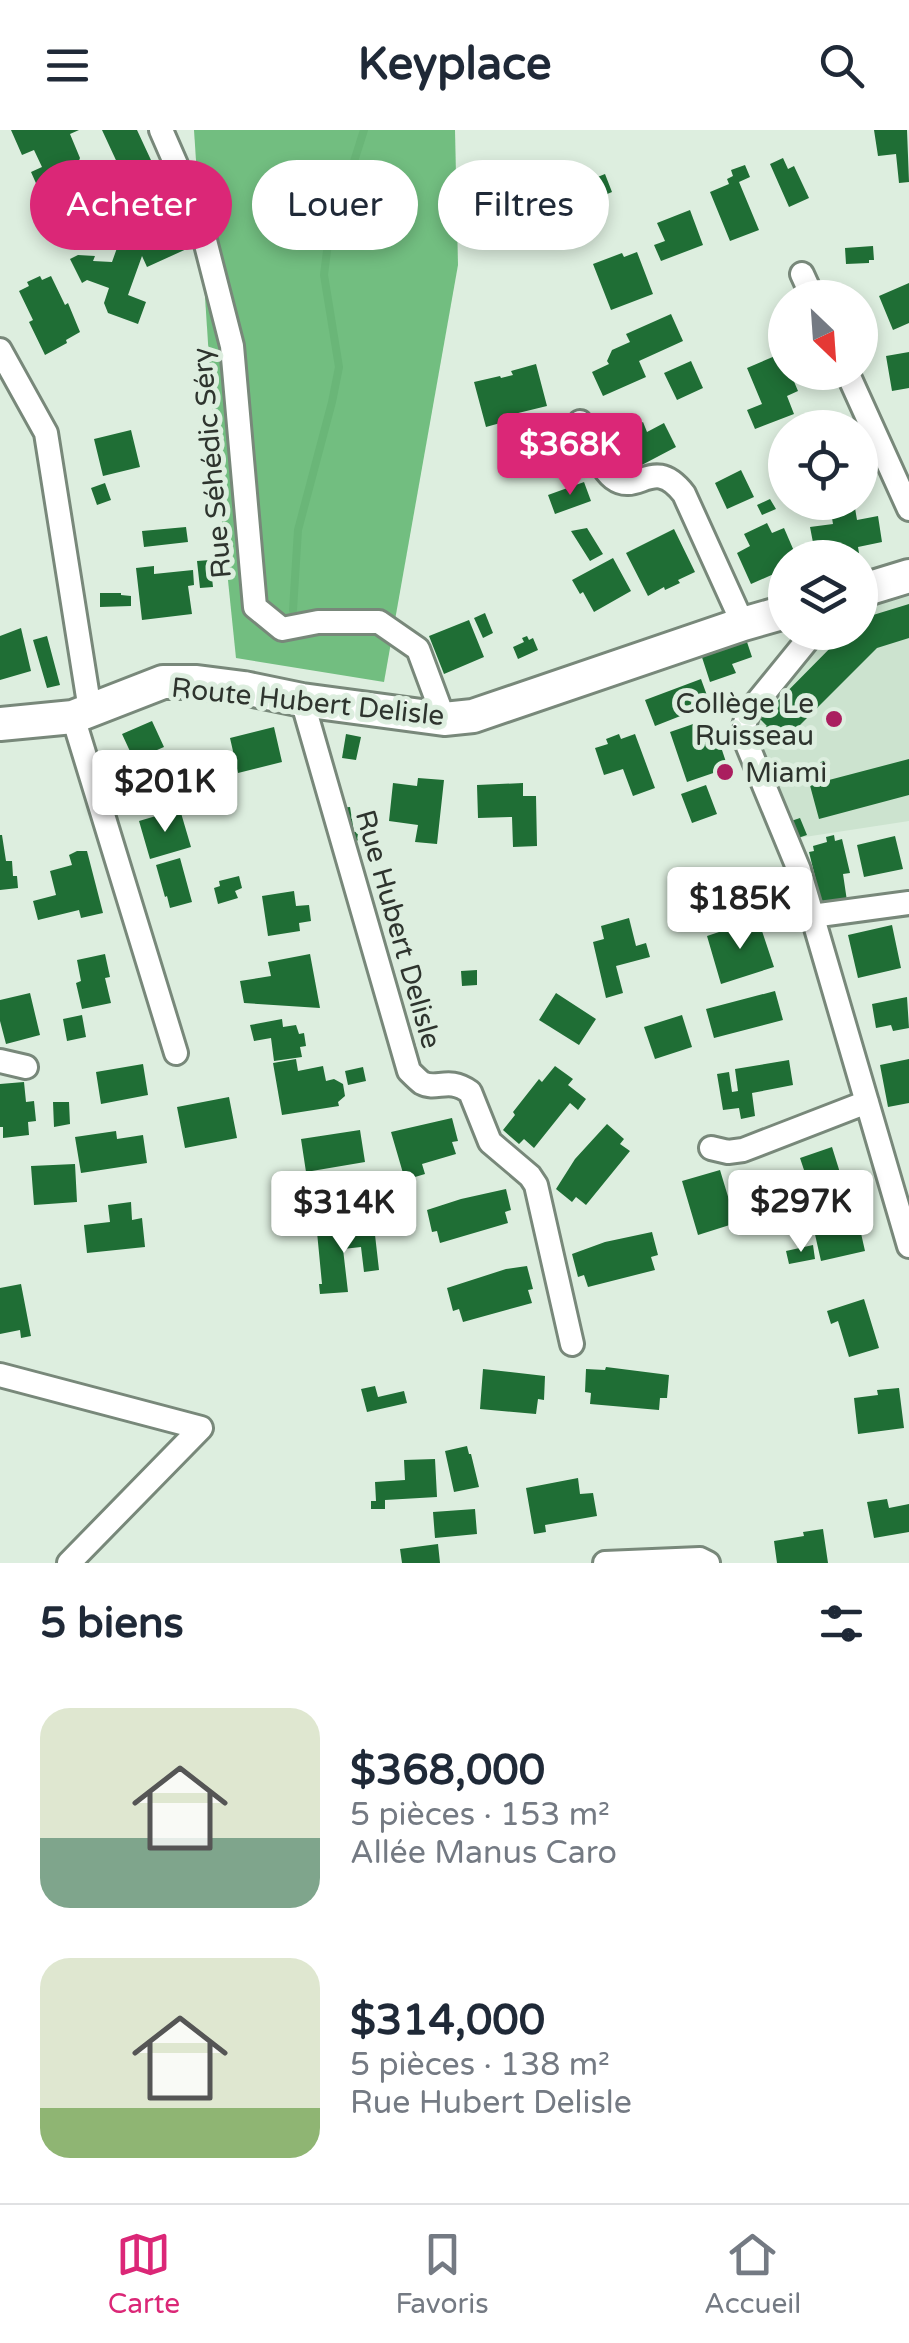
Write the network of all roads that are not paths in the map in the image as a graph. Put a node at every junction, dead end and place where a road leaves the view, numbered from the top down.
1 (162, 130) edge
2 (802, 274) dead end
3 (805, 280) edge
4 (0, 350) edge
5 (855, 390) edge
6 (580, 422) dead end
7 (909, 508) edge
8 (909, 576) edge
9 (878, 585) edge
10 (768, 617) edge
11 (742, 624) junction
12 (799, 650) edge
13 (302, 700) junction
14 (81, 713) junction
15 (444, 719) junction
16 (0, 724) edge
17 (909, 903) edge
18 (812, 916) junction
19 (176, 1053) dead end
20 (0, 1061) edge
21 (26, 1067) dead end
22 (867, 1102) junction
23 (711, 1148) dead end
24 (909, 1246) edge
25 (572, 1344) dead end
26 (0, 1375) edge
27 (68, 1563) edge
28 (605, 1563) edge
29 (708, 1563) edge

1 - 15 street, Rue Séhédic Séry
2 - 3 street
4 - 14 street
5 - 7 street
6 - 11 street
8 - 9 main road
10 - 11 main road, Route Hubert Delisle
11 - 15 main road, Route Hubert Delisle
12 - 18 street
13 - 14 main road, Route Hubert Delisle
13 - 15 main road, Route Hubert Delisle
13 - 25 street, Rue Hubert Delisle
14 - 16 main road, Route Hubert Delisle
14 - 19 street
17 - 18 street
18 - 22 street
20 - 21 street
22 - 23 street
22 - 24 street
26 - 27 street
28 - 29 street

